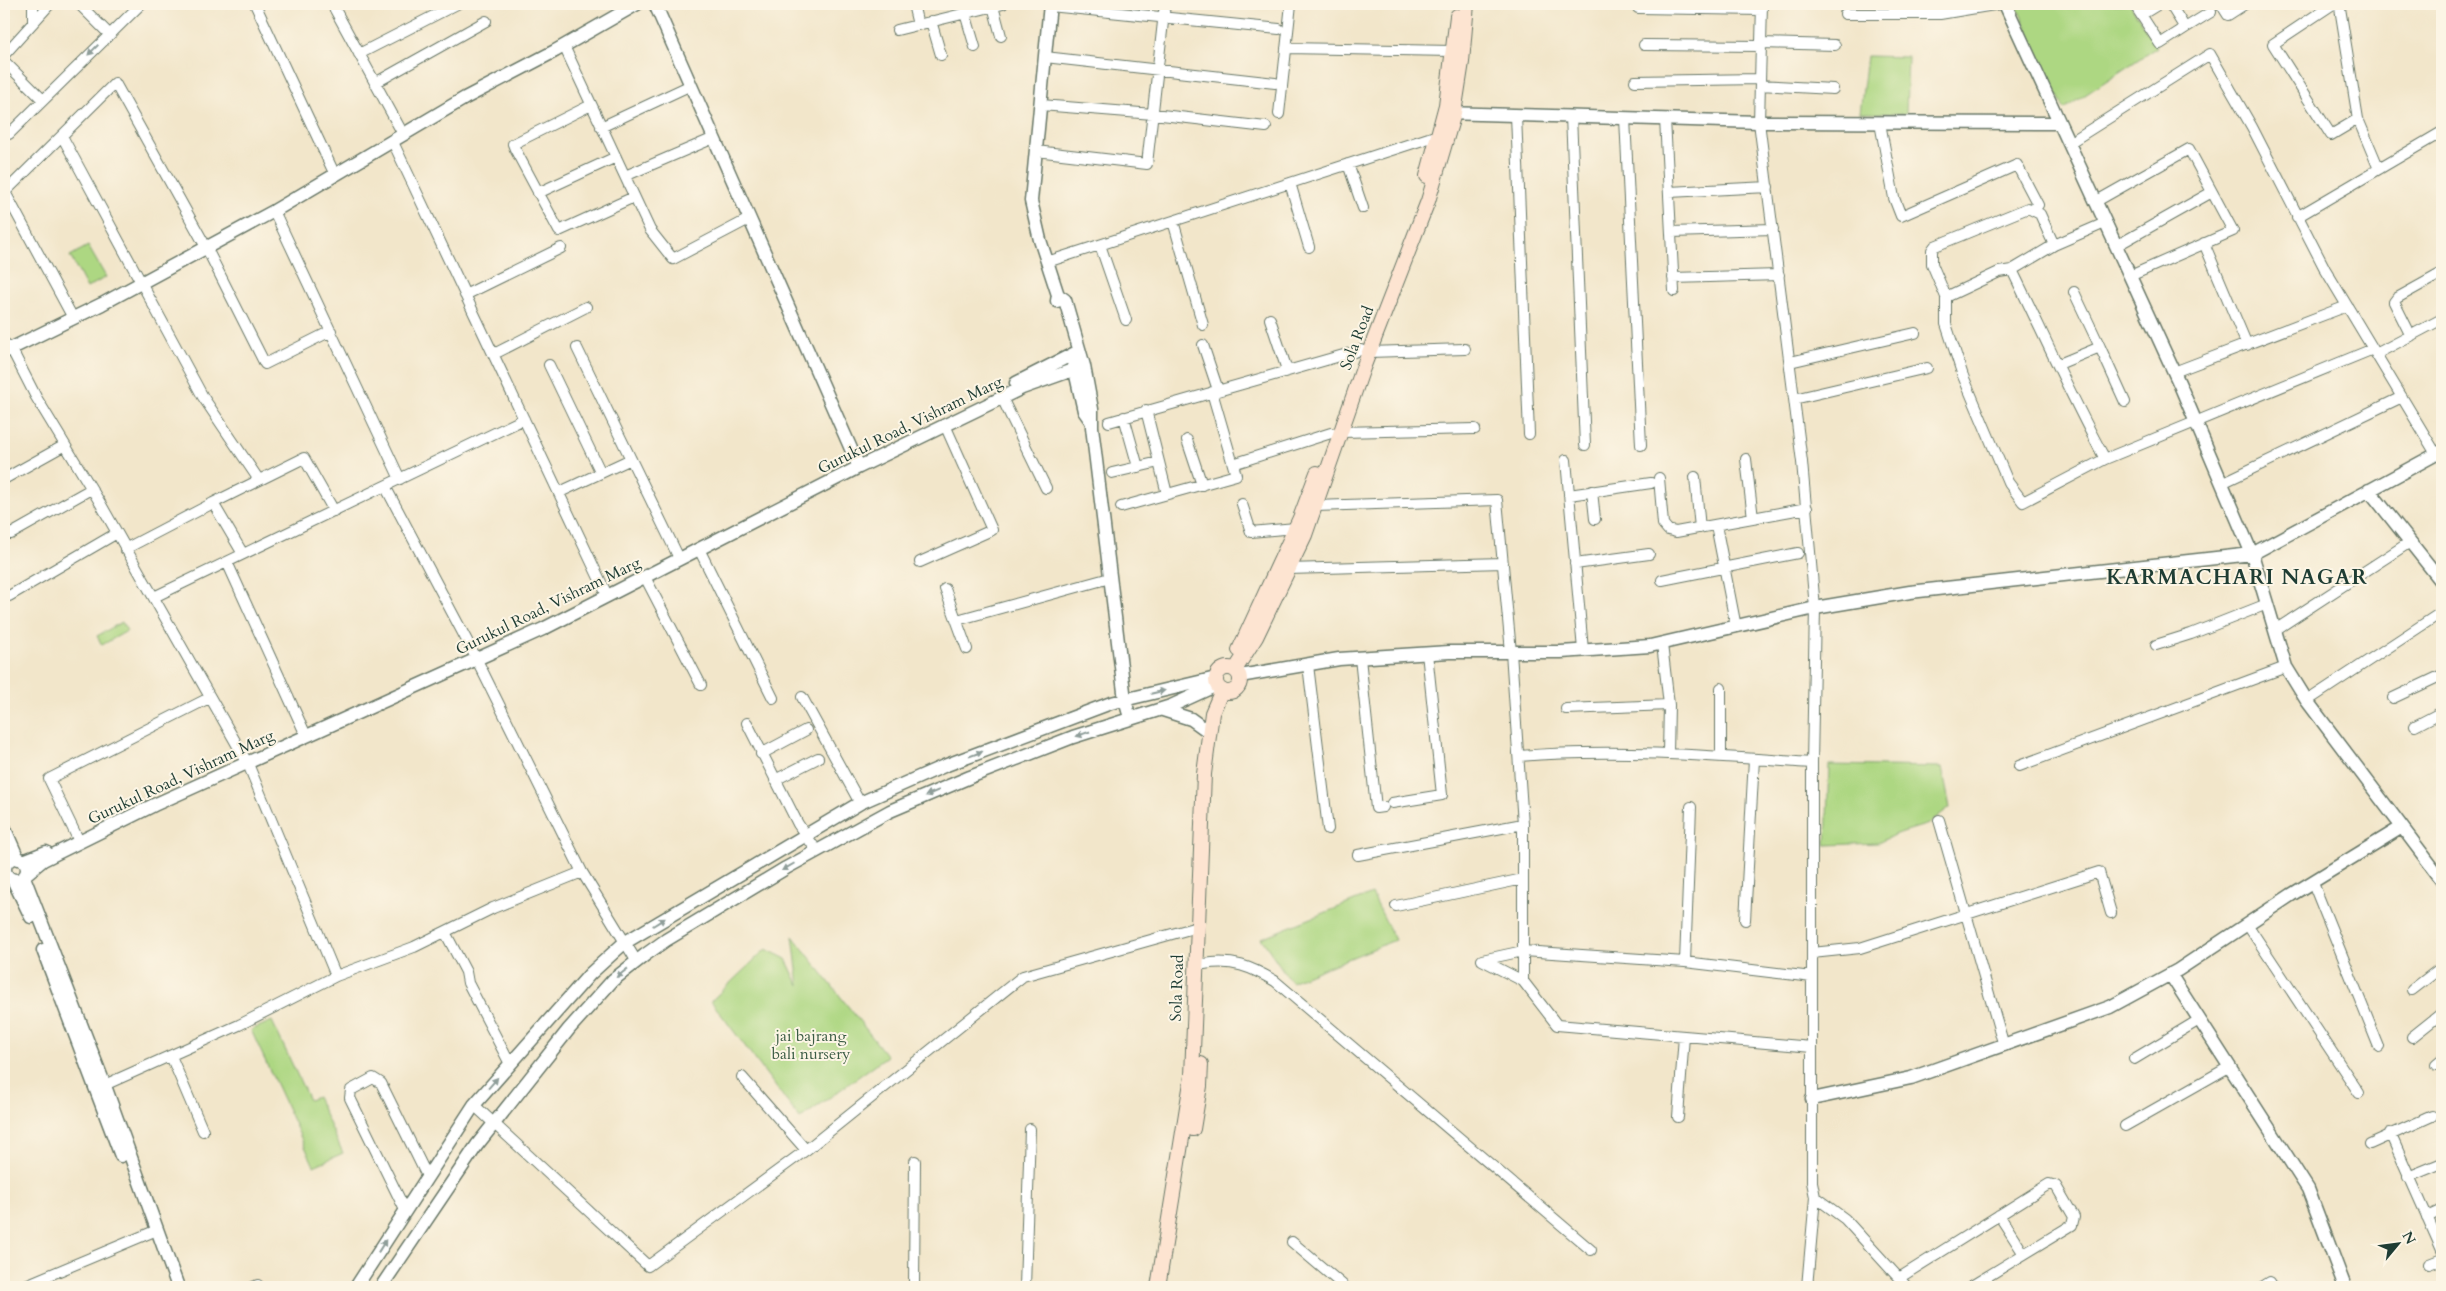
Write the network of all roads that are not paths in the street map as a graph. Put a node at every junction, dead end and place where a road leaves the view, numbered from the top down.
1 (32, 4) edge
2 (50, 4) edge
3 (79, 4) edge
4 (140, 4) edge
5 (255, 4) edge
6 (332, 4) edge
7 (457, 4) edge
8 (637, 4) edge
9 (655, 4) edge
10 (913, 4) edge
11 (1004, 4) edge
12 (1165, 4) edge
13 (1291, 4) edge
14 (1458, 4) edge
15 (1467, 4) edge
16 (2000, 4) edge
17 (2005, 4) edge
18 (2134, 4) edge
19 (2158, 4) edge
20 (2170, 4) edge
21 (2221, 4) edge
22 (2245, 4) edge
23 (1050, 5) edge
24 (993, 6) junction
25 (1762, 7) edge
26 (1638, 8) dead end
27 (967, 9) edge
28 (2211, 12) dead end
29 (1845, 14) dead end
30 (2141, 15) junction
31 (1164, 17) junction
32 (486, 21) dead end
33 (931, 21) junction
34 (32, 23) junction
35 (918, 24) junction
36 (2185, 28) junction
37 (1279, 29) dead end
38 (897, 30) dead end
39 (110, 34) junction
40 (1001, 36) dead end
41 (1644, 45) dead end
42 (1761, 45) junction
43 (1835, 45) dead end
44 (564, 46) junction
45 (975, 47) dead end
46 (1286, 48) junction
47 (1453, 51) junction
48 (4, 54) edge
49 (359, 54) junction
50 (941, 55) dead end
51 (1045, 57) junction
52 (4, 61) edge
53 (1159, 68) junction
54 (1635, 81) dead end
55 (1275, 82) dead end
56 (1760, 82) junction
57 (375, 83) junction
58 (691, 86) junction
59 (1834, 89) dead end
60 (43, 100) junction
61 (591, 105) junction
62 (1040, 105) junction
63 (1449, 113) junction
64 (1153, 114) junction
65 (1279, 114) dead end
66 (1516, 115) junction
67 (1572, 116) junction
68 (1625, 118) junction
69 (1665, 119) junction
70 (2358, 119) junction
71 (1759, 122) junction
72 (1880, 123) junction
73 (2060, 123) junction
74 (602, 127) junction
75 (1266, 127) dead end
76 (2442, 132) edge
77 (4, 134) edge
78 (403, 134) junction
79 (1438, 135) junction
80 (62, 136) junction
81 (714, 138) junction
82 (392, 140) junction
83 (2069, 143) junction
84 (1036, 152) junction
85 (616, 158) junction
86 (1348, 164) junction
87 (2379, 169) junction
88 (335, 175) junction
89 (625, 176) junction
90 (1290, 183) junction
91 (1768, 187) junction
92 (1669, 192) junction
93 (2212, 192) junction
94 (4, 193) edge
95 (538, 193) junction
96 (634, 197) junction
97 (2096, 202) junction
98 (1363, 208) dead end
99 (2034, 210) junction
100 (274, 212) junction
101 (2297, 217) junction
102 (749, 218) junction
103 (1173, 221) junction
104 (2105, 223) junction
105 (1773, 229) junction
106 (1671, 232) junction
107 (2204, 243) junction
108 (1100, 245) junction
109 (2054, 246) junction
110 (2116, 246) junction
111 (206, 247) junction
112 (1309, 247) dead end
113 (561, 248) dead end
114 (1047, 262) junction
115 (2012, 270) junction
116 (2442, 273) edge
117 (1779, 275) junction
118 (2130, 276) junction
119 (1673, 278) junction
120 (142, 282) junction
121 (1674, 291) dead end
122 (2074, 292) dead end
123 (465, 295) junction
124 (1946, 297) junction
125 (2347, 306) junction
126 (586, 307) dead end
127 (73, 318) junction
128 (1270, 319) dead end
129 (2442, 319) edge
130 (1126, 320) dead end
131 (1203, 325) dead end
132 (330, 331) junction
133 (1915, 333) dead end
134 (2411, 336) junction
135 (1203, 345) dead end
136 (2247, 345) junction
137 (6, 347) edge
138 (2100, 347) junction
139 (577, 348) dead end
140 (1464, 349) dead end
141 (1365, 351) junction
142 (2375, 352) junction
143 (1076, 353) junction
144 (494, 354) junction
145 (1790, 362) junction
146 (2059, 364) junction
147 (549, 365) dead end
148 (1079, 367) junction
149 (1927, 368) dead end
150 (1286, 370) junction
151 (2174, 372) junction
152 (1215, 391) junction
153 (2402, 397) junction
154 (1002, 398) junction
155 (1794, 399) junction
156 (2125, 402) dead end
157 (1146, 410) junction
158 (1124, 417) junction
159 (524, 419) junction
160 (2195, 421) junction
161 (1108, 422) dead end
162 (945, 425) junction
163 (1475, 429) dead end
164 (1336, 433) junction
165 (1529, 434) dead end
166 (1187, 440) dead end
167 (65, 445) junction
168 (1641, 445) dead end
169 (1585, 446) dead end
170 (2439, 452) edge
171 (631, 459) junction
172 (1746, 459) dead end
173 (2105, 459) junction
174 (1566, 460) dead end
175 (1159, 462) junction
176 (857, 464) junction
177 (1233, 464) junction
178 (1138, 467) junction
179 (601, 473) junction
180 (1112, 473) dead end
181 (1695, 477) dead end
182 (4, 479) edge
183 (400, 479) junction
184 (259, 480) junction
185 (2222, 483) junction
186 (1202, 485) junction
187 (385, 486) junction
188 (91, 488) junction
189 (1046, 488) dead end
190 (2369, 490) junction
191 (560, 492) junction
192 (1592, 492) junction
193 (1166, 494) junction
194 (1569, 495) junction
195 (213, 503) junction
196 (1242, 504) dead end
197 (1315, 506) junction
198 (1121, 507) dead end
199 (1806, 508) junction
200 (334, 511) junction
201 (1753, 518) junction
202 (1595, 520) dead end
203 (1716, 525) junction
204 (1296, 528) junction
205 (1700, 528) junction
206 (116, 533) junction
207 (11, 534) dead end
208 (2410, 542) junction
209 (125, 549) junction
210 (699, 549) junction
211 (1798, 553) dead end
212 (243, 554) junction
213 (677, 554) junction
214 (1650, 554) dead end
215 (2252, 554) junction
216 (227, 562) junction
217 (920, 562) dead end
218 (1503, 563) junction
219 (1575, 564) junction
220 (1724, 568) junction
221 (1288, 569) junction
222 (645, 577) junction
223 (1110, 578) junction
224 (1662, 580) dead end
225 (2442, 582) edge
226 (945, 589) dead end
227 (606, 592) junction
228 (9, 596) dead end
229 (154, 597) junction
230 (2267, 604) junction
231 (1815, 608) junction
232 (2442, 612) edge
233 (957, 620) junction
234 (1736, 627) junction
235 (2275, 630) junction
236 (1662, 644) junction
237 (2156, 645) dead end
238 (967, 648) dead end
239 (1582, 650) junction
240 (1511, 652) junction
241 (1427, 654) junction
242 (475, 656) junction
243 (1360, 658) junction
244 (1308, 665) junction
245 (2286, 667) junction
246 (1235, 672) junction
247 (2442, 675) edge
248 (701, 685) dead end
249 (1220, 687) junction
250 (1721, 688) dead end
251 (802, 697) dead end
252 (209, 698) junction
253 (773, 698) dead end
254 (2392, 698) dead end
255 (1125, 700) junction
256 (2307, 701) junction
257 (1669, 705) junction
258 (1161, 709) junction
259 (1566, 709) dead end
260 (2442, 712) edge
261 (1130, 718) junction
262 (747, 723) dead end
263 (2415, 726) dead end
264 (806, 730) dead end
265 (304, 731) junction
266 (1209, 732) junction
267 (1668, 753) junction
268 (761, 754) junction
269 (1518, 756) junction
270 (1721, 757) junction
271 (818, 758) dead end
272 (1754, 759) junction
273 (246, 761) junction
274 (1812, 763) junction
275 (2019, 766) dead end
276 (775, 780) junction
277 (860, 803) junction
278 (1691, 807) dead end
279 (1939, 820) dead end
280 (1523, 824) junction
281 (2402, 827) junction
282 (4, 828) edge
283 (1328, 829) dead end
284 (807, 835) junction
285 (77, 837) junction
286 (4, 850) edge
287 (817, 851) junction
288 (1358, 855) dead end
289 (13, 870) edge
290 (582, 872) junction
291 (1523, 879) junction
292 (2442, 880) edge
293 (2313, 883) junction
294 (1396, 906) dead end
295 (2111, 913) dead end
296 (1966, 915) junction
297 (1745, 920) dead end
298 (2247, 924) junction
299 (1197, 927) junction
300 (445, 932) junction
301 (624, 943) junction
302 (1523, 951) junction
303 (1812, 953) junction
304 (636, 962) junction
305 (1686, 962) junction
306 (1204, 964) junction
307 (2442, 967) edge
308 (2170, 974) junction
309 (336, 976) junction
310 (1812, 977) junction
311 (1523, 981) junction
312 (2412, 990) dead end
313 (2442, 1013) edge
314 (2199, 1020) junction
315 (1684, 1036) junction
316 (2412, 1037) dead end
317 (2004, 1046) junction
318 (1812, 1047) junction
319 (2379, 1047) dead end
320 (171, 1056) junction
321 (2134, 1059) dead end
322 (510, 1064) junction
323 (2229, 1067) junction
324 (742, 1077) dead end
325 (100, 1087) junction
326 (2359, 1094) dead end
327 (1812, 1099) junction
328 (474, 1105) junction
329 (2432, 1116) dead end
330 (1678, 1117) dead end
331 (494, 1124) junction
332 (2125, 1126) dead end
333 (1030, 1129) dead end
334 (203, 1131) dead end
335 (2390, 1133) junction
336 (2370, 1144) dead end
337 (806, 1150) junction
338 (915, 1161) dead end
339 (2442, 1163) edge
340 (427, 1176) junction
341 (2408, 1177) junction
342 (1815, 1197) junction
343 (405, 1210) junction
344 (2442, 1210) edge
345 (1999, 1215) junction
346 (2427, 1217) junction
347 (153, 1232) junction
348 (1292, 1242) dead end
349 (1590, 1250) dead end
350 (2442, 1250) edge
351 (2024, 1254) junction
352 (2442, 1259) edge
353 (2429, 1264) dead end
354 (1899, 1278) junction
355 (21, 1287) edge
356 (169, 1287) edge
357 (178, 1287) edge
358 (356, 1287) edge
359 (380, 1287) edge
360 (914, 1287) edge
361 (1025, 1287) edge
362 (1158, 1287) edge
363 (1167, 1287) edge
364 (1345, 1287) edge
365 (1807, 1287) edge
366 (1907, 1287) edge
367 (1970, 1287) edge
368 (2262, 1287) edge
369 (2272, 1287) edge
370 (2345, 1287) edge

1 - 34 street
2 - 34 street
3 - 39 street
4 - 39 street
5 - 88 street
6 - 49 street
7 - 49 street
8 - 44 street
9 - 58 street
10 - 35 street
11 - 24 street
12 - 31 street
13 - 46 street
14 - 47 main road, Sola Road
15 - 63 main road, Sola Road
16 - 29 street
17 - 73 street
18 - 30 street
19 - 30 street
20 - 36 street
21 - 22 street
23 - 31 street
23 - 51 street
24 - 27 street
24 - 40 street
25 - 26 street
25 - 42 street
27 - 33 street
27 - 45 street
28 - 36 street
30 - 36 street
31 - 37 street
31 - 53 street
32 - 57 street
33 - 35 street
33 - 50 street
34 - 48 street
35 - 38 street
39 -> 60 street
41 - 42 street
42 - 43 street
42 - 56 street
44 - 61 street
44 - 78 street
46 - 47 street
46 - 65 street
47 - 63 main road, Sola Road
49 - 57 street
51 - 53 street
51 - 62 street
52 - 60 street
53 - 55 street
53 - 64 street
54 - 56 street
56 - 59 street
56 - 71 street
57 - 78 street
58 - 74 street
58 - 81 street
60 - 77 street
61 - 74 street
61 - 95 street
62 - 64 street
62 - 84 street
63 - 66 street
63 - 79 main road, Sola Road
63 - 141 main road, Sola Road
64 - 75 street
64 - 84 street
66 - 67 street
66 - 165 street
67 - 68 street
67 - 169 street
68 - 69 street
68 - 168 street
69 - 71 street
69 - 92 street
70 - 70 street
70 - 87 street
71 - 72 street
71 - 91 street
72 - 73 street
72 - 99 street
73 - 83 street
74 - 85 street
76 - 87 street
78 - 82 street
79 - 86 street
79 - 141 main road, Sola Road
80 - 94 street
80 - 111 street
80 - 120 street
81 - 89 street
81 - 102 street
82 - 88 street
82 - 123 street
83 - 97 street
83 - 101 street
84 - 114 street
85 - 89 street
85 - 95 street
86 - 90 street
86 - 98 street
87 - 101 street
88 - 100 street
89 - 96 street
90 - 103 street
90 - 112 street
91 - 92 street
91 - 105 street
92 - 106 street
93 - 97 street
93 - 107 street
93 - 110 street
94 - 127 street
95 - 96 street
96 - 102 street
97 - 104 street
99 - 109 street
99 - 124 street
100 - 111 street
100 - 132 street
101 - 125 street
102 - 176 street
103 - 108 street
103 - 131 street
104 - 109 street
104 - 110 street
105 - 106 street
105 - 117 street
106 - 119 street
107 - 118 street
107 - 136 street
108 - 114 street
108 - 130 street
109 - 115 street
110 - 118 street
111 - 120 street
111 - 132 street
113 - 123 street
114 - 143 street
115 - 124 street
115 - 146 street
116 - 134 street
117 - 119 street
117 - 145 street
118 - 151 street
119 - 121 street
120 - 127 street
120 - 184 street
122 - 138 street
123 - 144 street
124 - 173 street
125 - 136 street
125 - 142 street
126 - 144 street
127 - 137 street
128 - 150 street
129 - 134 street
132 - 183 street
133 - 145 street
134 - 142 street
135 - 152 street
136 - 151 street
137 - 167 street
138 - 146 street
138 - 156 street
139 - 171 street
140 - 141 street
141 - 150 street
141 - 164 main road, Sola Road
142 - 153 street
142 - 160 street
143 - 148 street
143 - 176 street, Gurukul Road, Vishram Marg
144 - 159 street
145 - 155 street
146 - 173 street
147 - 179 street
148 - 154 street, Gurukul Road, Vishram Marg
148 - 223 street
149 - 155 street
150 - 152 street
151 - 160 street
152 - 157 street
152 - 177 street
153 - 170 street
153 - 185 street
154 - 162 street, Gurukul Road, Vishram Marg
154 - 189 street
155 - 199 street
157 - 158 street
157 - 175 street
158 - 161 street
158 - 178 street
159 - 183 street
159 - 191 street
160 - 173 street
160 - 185 street
162 - 176 street, Gurukul Road, Vishram Marg
162 - 217 street
163 - 164 street
164 - 177 street
164 - 197 main road, Sola Road
164 - 204 main road, Sola Road
166 - 186 street
167 - 182 street
167 - 188 street
170 - 190 street
171 - 179 street
171 - 213 street
172 - 201 street
174 - 194 street
175 - 178 street
175 - 193 street
176 - 210 street, Gurukul Road, Vishram Marg
176 - 213 street, Gurukul Road, Vishram Marg
177 - 186 street
178 - 180 street
179 - 191 street
181 - 205 street
183 - 187 street
184 - 195 street
184 - 200 street
185 - 215 street
186 - 193 street
187 - 200 street
187 - 242 street
188 - 206 street
188 - 207 street
190 - 208 street
190 - 215 street
191 - 227 street
192 - 194 street
192 - 202 street
192 - 205 street
193 - 198 street
194 - 219 street
195 - 209 street
195 - 212 street
196 - 204 street
197 - 218 street
197 - 221 main road, Sola Road
199 - 201 street
199 - 231 street
200 - 212 street
201 - 203 street
203 - 205 street
203 - 220 street
204 - 246 main road, Sola Road
206 - 209 street
206 - 228 street
208 - 225 street
208 - 235 street
209 - 229 street
210 - 222 street, Gurukul Road, Vishram Marg
210 - 253 street
211 - 220 street
212 - 216 street
213 - 227 street, Gurukul Road, Vishram Marg
214 - 219 street
215 - 230 street
215 - 231 street
216 - 229 street
216 - 265 street
218 - 221 street
218 - 240 street
219 - 239 street
220 - 224 street
220 - 234 street
221 - 246 main road, Sola Road
222 - 227 street, Gurukul Road, Vishram Marg
222 - 248 street
223 - 233 street
223 - 255 street
226 - 233 street
227 - 242 street, Gurukul Road, Vishram Marg
229 - 252 street
230 - 235 street
230 - 237 street
231 - 234 street
231 - 274 street
232 - 256 street
233 - 238 street
234 - 236 street
235 - 245 street
236 - 239 street
236 - 257 street
239 - 240 street
240 - 241 street
240 - 269 street
241 - 243 street
241 - 243 street
242 - 265 street, Gurukul Road, Vishram Marg
242 - 273 street, Gurukul Road, Vishram Marg
242 - 290 street
243 - 244 street
244 - 246 street
244 - 283 street
245 - 256 street
245 - 275 street
246 - 249 main road
246 - 249 main road
247 - 254 street
255 -> 249 street
249 - 258 street
249 - 266 main road, Sola Road
249 - 306 main road, Sola Road
250 - 270 street
251 - 277 street
252 - 273 street
252 - 285 street
255 - 261 street
277 -> 255 street
256 - 281 street
257 - 259 street
257 - 267 street
258 - 261 street
258 - 266 street
260 - 263 street
261 -> 287 street
262 - 268 street
264 - 268 street
265 - 273 street, Gurukul Road, Vishram Marg
266 - 299 main road, Sola Road
267 - 269 street
267 - 270 street
268 - 276 street
269 - 280 street
270 - 272 street
271 - 276 street
272 - 274 street
272 - 297 street
273 - 285 street, Gurukul Road, Vishram Marg
273 - 289 street, Gurukul Road, Vishram Marg
273 - 309 street
274 - 303 street
276 - 284 street
277 - 284 street
278 - 305 street
279 - 296 street
280 - 288 street
280 - 291 street
281 - 292 street
281 - 293 street
282 - 289 street
284 - 287 street
301 -> 284 street
285 - 289 street, Gurukul Road, Vishram Marg
286 - 289 street
287 -> 304 street
289 - 325 street
290 - 300 street
290 - 301 street
291 - 294 street
291 - 302 street
293 - 298 street
293 - 319 street
295 - 296 street
296 - 303 street
296 - 317 street
298 - 308 street
298 - 326 street
299 - 337 street
299 - 362 main road, Sola Road
300 - 309 street
300 - 322 street
301 - 304 street
301 - 322 street
302 - 305 street
302 - 311 street
302 - 311 street
303 - 310 street
304 -> 331 street
305 - 310 street
306 - 349 street
306 - 363 main road, Sola Road
307 - 312 street
308 - 314 street
308 - 317 street
309 - 320 street
310 - 318 street
311 - 315 street
313 - 316 street
314 - 321 street
314 - 323 street
315 - 318 street
315 - 330 street
317 - 327 street
318 - 327 street
320 - 325 street
320 - 334 street
328 -> 322 street
323 - 332 street
323 - 370 street
324 - 337 street
325 - 347 street
327 - 342 street
328 - 331 street
328 - 340 street
329 - 335 street
331 - 337 street
331 - 359 street
333 - 361 street
335 - 336 street
335 - 341 street
338 - 360 street
339 - 341 street
340 - 343 street
340 - 343 street
341 - 346 street
342 - 354 street
342 - 365 street
358 -> 343 street
344 - 346 street
345 - 351 street
345 - 351 street
345 - 354 street
346 - 350 street
347 - 355 street
347 - 356 street
347 - 357 street
348 - 364 street
351 - 367 street
352 - 353 street
354 - 366 street
368 - 369 street

